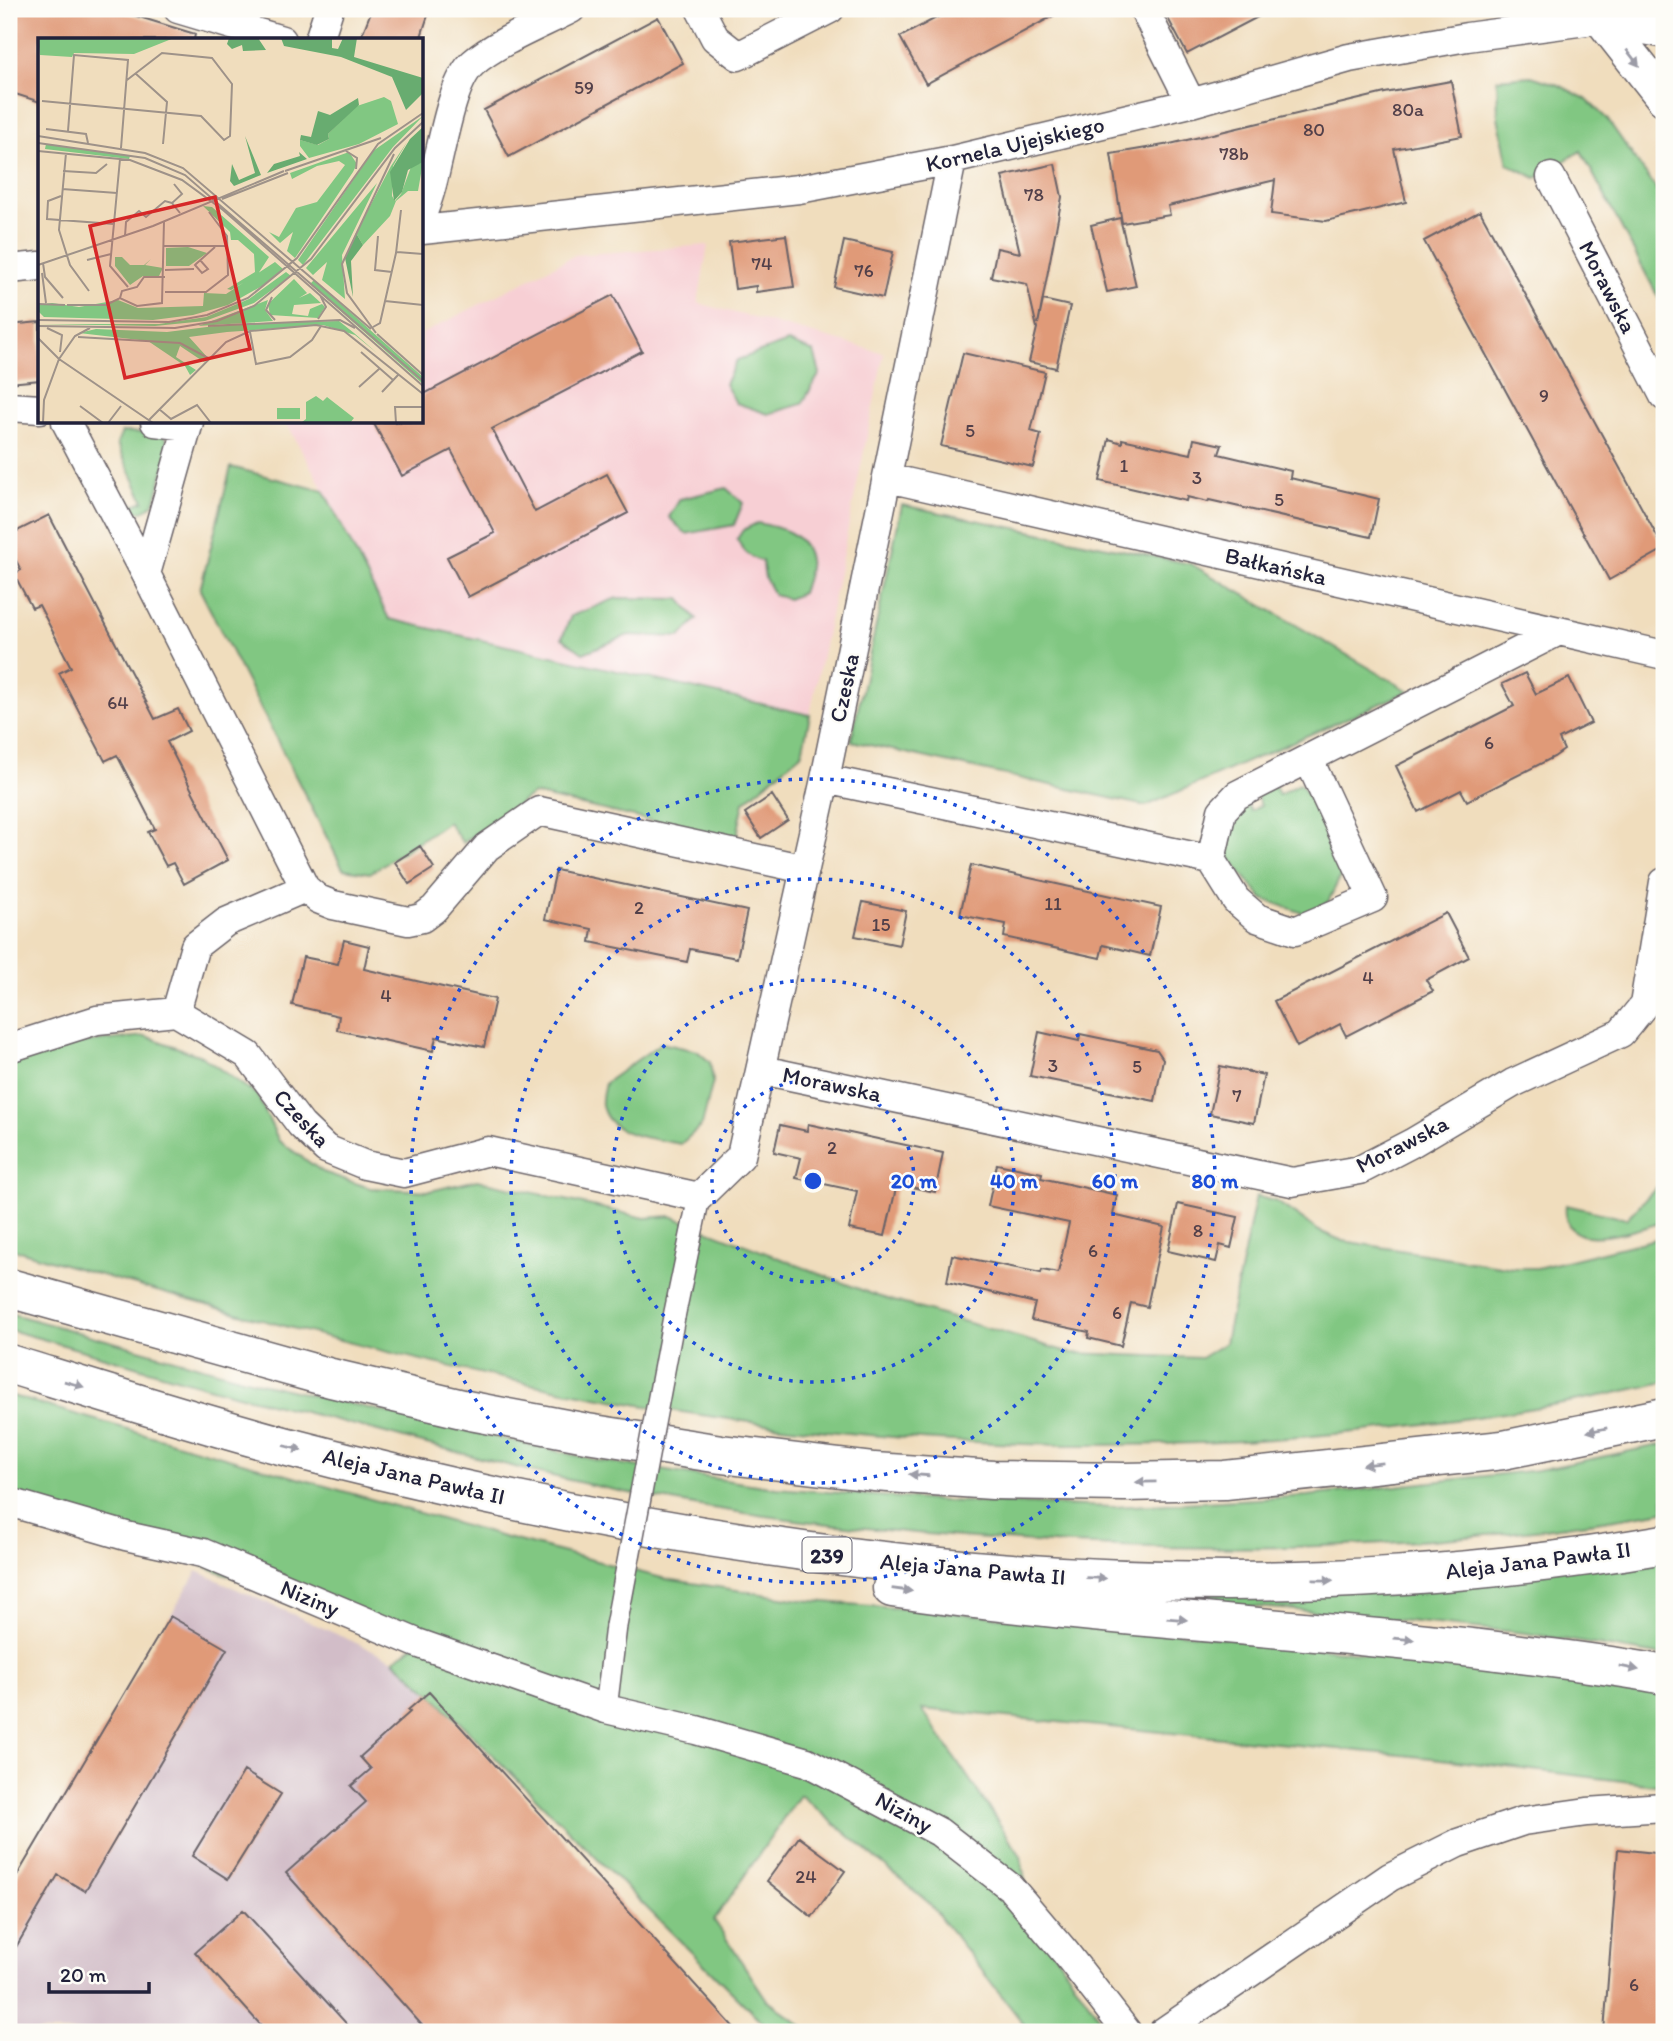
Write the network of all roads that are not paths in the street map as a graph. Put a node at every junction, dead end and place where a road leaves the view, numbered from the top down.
1 (178, 9) edge
2 (329, 9) edge
3 (571, 9) edge
4 (700, 9) edge
5 (830, 9) edge
6 (1144, 9) edge
7 (1664, 13) edge
8 (1597, 14) edge
9 (1664, 30) edge
10 (275, 38) edge
11 (320, 38) edge
12 (1664, 98) edge
13 (1191, 103) junction
14 (952, 160) junction
15 (1551, 177) dead end
16 (424, 210) edge
17 (424, 230) edge
18 (38, 266) edge
19 (9, 269) edge
20 (1664, 397) edge
21 (9, 407) edge
22 (38, 409) edge
23 (66, 424) edge
24 (189, 424) edge
25 (888, 478) junction
26 (146, 574) junction
27 (1559, 631) junction
28 (1664, 655) edge
29 (1308, 760) junction
30 (825, 779) junction
31 (1211, 860) junction
32 (805, 870) junction
33 (1664, 882) edge
34 (305, 888) junction
35 (176, 1012) junction
36 (9, 1048) edge
37 (762, 1070) junction
38 (699, 1197) junction
39 (9, 1288) edge
40 (9, 1364) edge
41 (1664, 1417) edge
42 (505, 1498) junction
43 (9, 1502) edge
44 (1664, 1544) edge
45 (1664, 1675) edge
46 (606, 1709) junction
47 (1664, 1807) edge
48 (1127, 2032) edge
49 (1163, 2032) edge

1 - 10 street
2 - 11 street
3 - 16 street
4 - 5 street
6 - 13 street
7 - 8 street, Kornela Ujejskiego
8 - 9 street, Kornela Ujejskiego
8 -> 12 street
8 - 13 street, Kornela Ujejskiego
13 - 14 street, Kornela Ujejskiego
14 - 17 street, Kornela Ujejskiego
14 - 25 street, Czeska
15 - 20 street, Morawska
18 - 19 street
21 - 22 street
23 - 26 street
24 - 26 street
25 - 27 street, Bałkańska
25 - 30 street, Czeska
26 - 34 street
27 - 28 street, Bałkańska
27 - 29 street
29 - 31 street
29 - 31 street
30 - 31 street
30 - 32 street, Czeska
32 - 34 street
32 - 37 street, Czeska
33 - 37 street, Morawska
34 - 35 street
35 - 36 street
35 - 38 street, Czeska
37 - 38 street, Czeska
38 - 46 street, bridge
41 -> 39 main road
40 -> 42 main road, Aleja Jana Pawła II / 239
42 -> 44 main road, Aleja Jana Pawła II / 239
42 -> 45 main road
43 - 46 street, Niziny
46 - 48 street, Niziny
47 - 49 street

